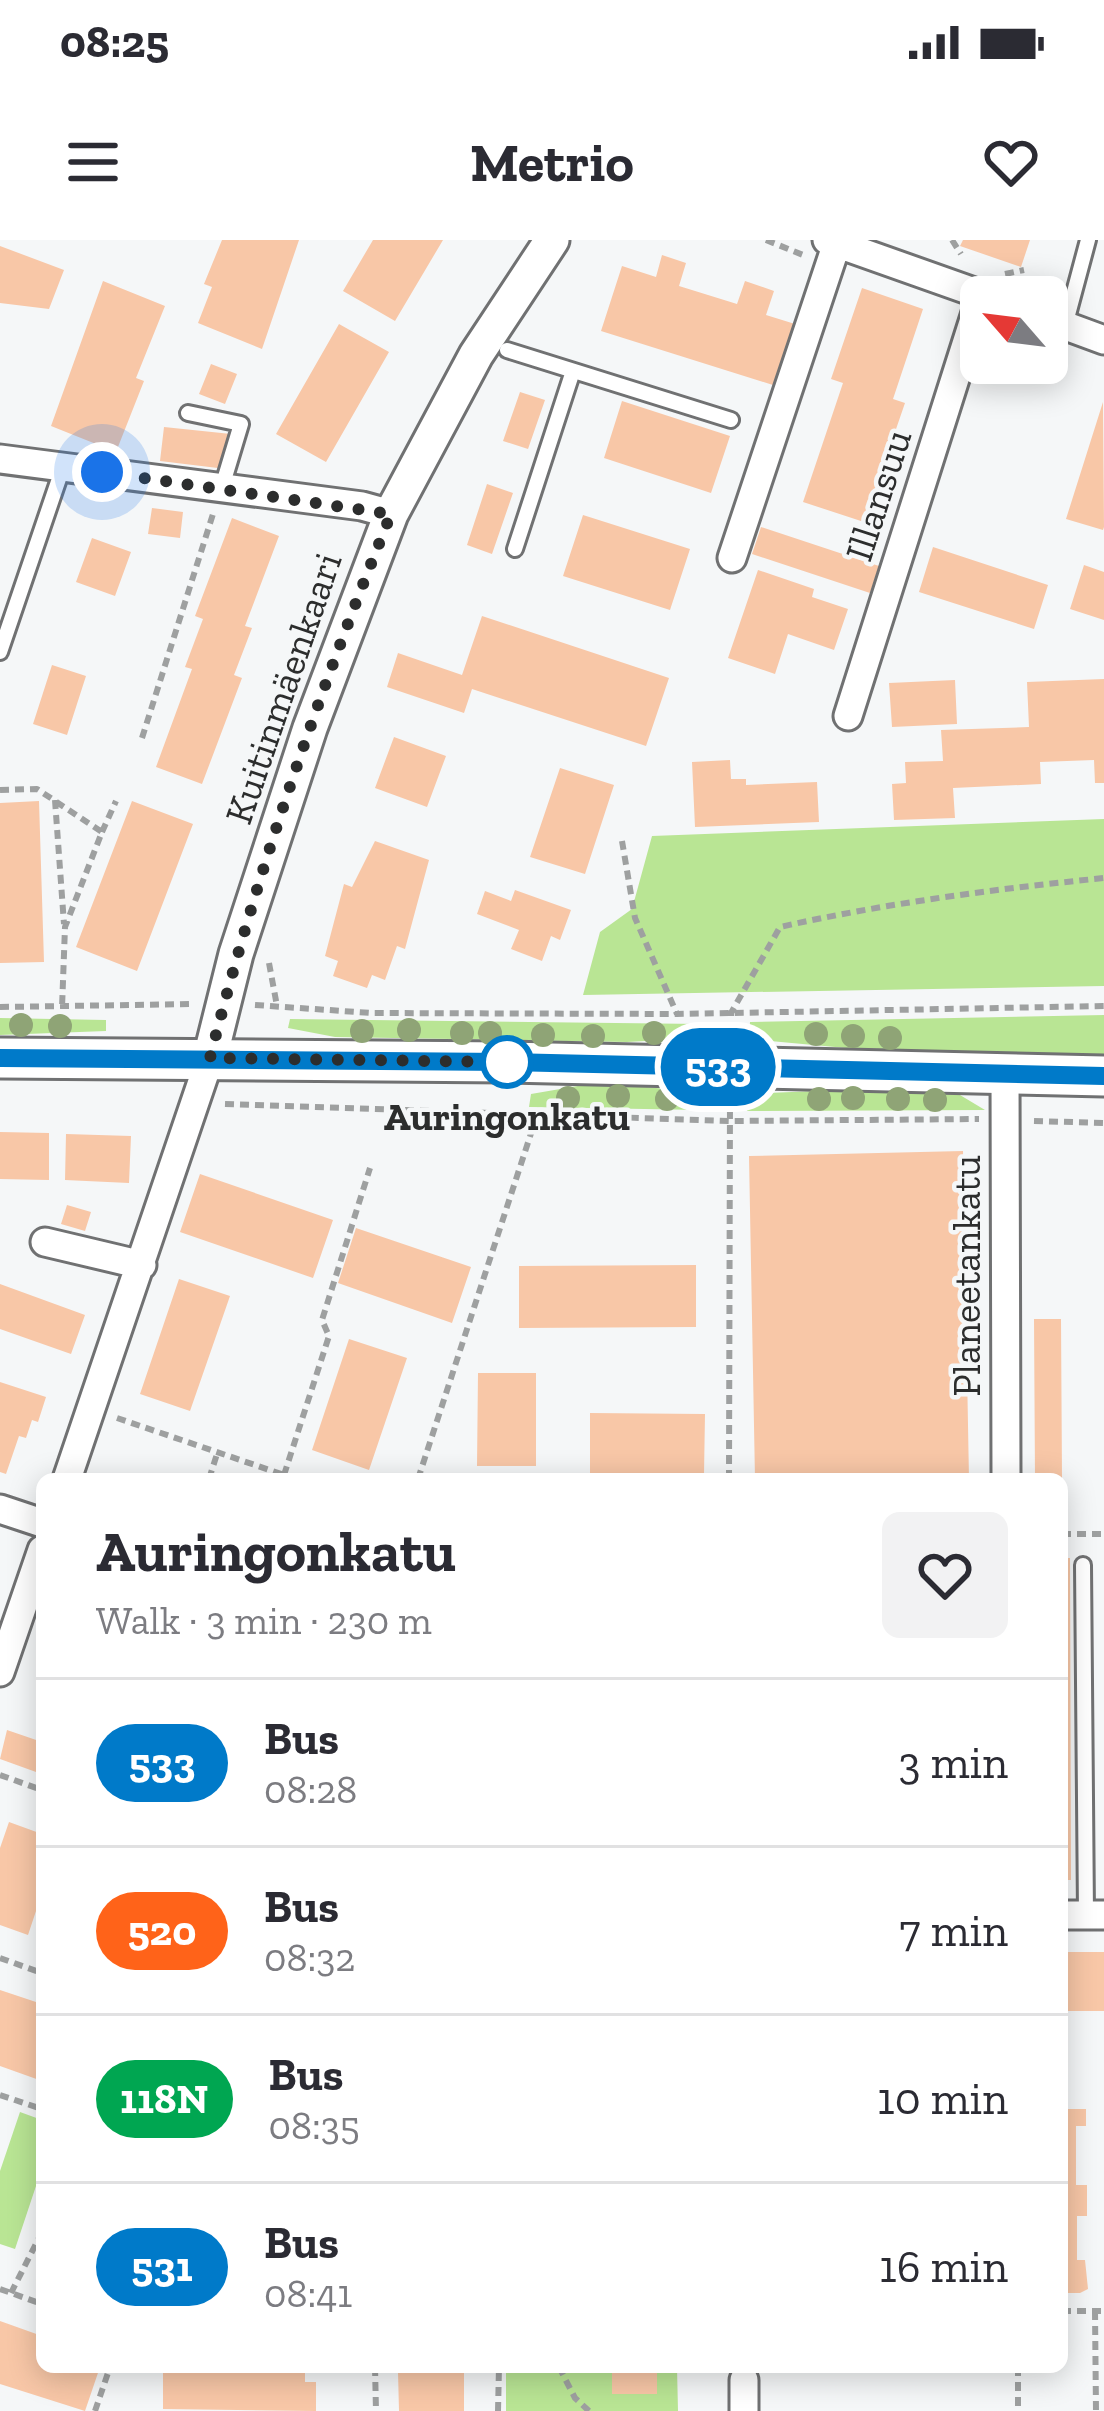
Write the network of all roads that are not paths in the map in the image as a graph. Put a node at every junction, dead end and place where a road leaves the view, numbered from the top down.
1 (551, 240) edge
2 (1088, 240) edge
3 (832, 242) edge
4 (960, 288) edge
5 (1068, 291) edge
6 (1068, 326) edge
7 (1104, 340) edge
8 (507, 350) dead end
9 (960, 368) edge
10 (573, 371) junction
11 (188, 413) dead end
12 (731, 420) dead end
13 (0, 459) edge
14 (63, 467) junction
15 (221, 488) junction
16 (391, 514) junction
17 (515, 549) dead end
18 (732, 559) dead end
19 (0, 652) edge
20 (848, 716) dead end
21 (0, 1058) edge
22 (210, 1058) junction
23 (1005, 1074) junction
24 (1104, 1076) edge
25 (45, 1242) dead end
26 (142, 1265) junction
27 (69, 1473) edge
28 (1006, 1473) edge
29 (0, 1509) edge
30 (36, 1521) edge
31 (1083, 1565) dead end
32 (36, 1567) edge
33 (0, 1672) edge
34 (1084, 1915) edge
35 (744, 2380) dead end
36 (744, 2411) edge

1 - 16 street, Kuitinmäenkaari
2 - 5 lane
3 - 4 street
3 - 18 street
6 - 7 street
8 - 10 lane
9 - 20 street, Illansuu
10 - 12 lane
10 - 17 lane
11 - 15 lane
13 - 14 street
14 - 15 street
14 - 19 lane
15 - 16 street
16 - 22 street, Kuitinmäenkaari
21 - 22 main road
22 - 23 main road
22 - 26 street
23 - 24 main road
23 - 28 street, Planeetankatu
25 - 26 street
26 - 27 street
29 - 30 street
31 - 34 lane
32 - 33 street
35 - 36 street

